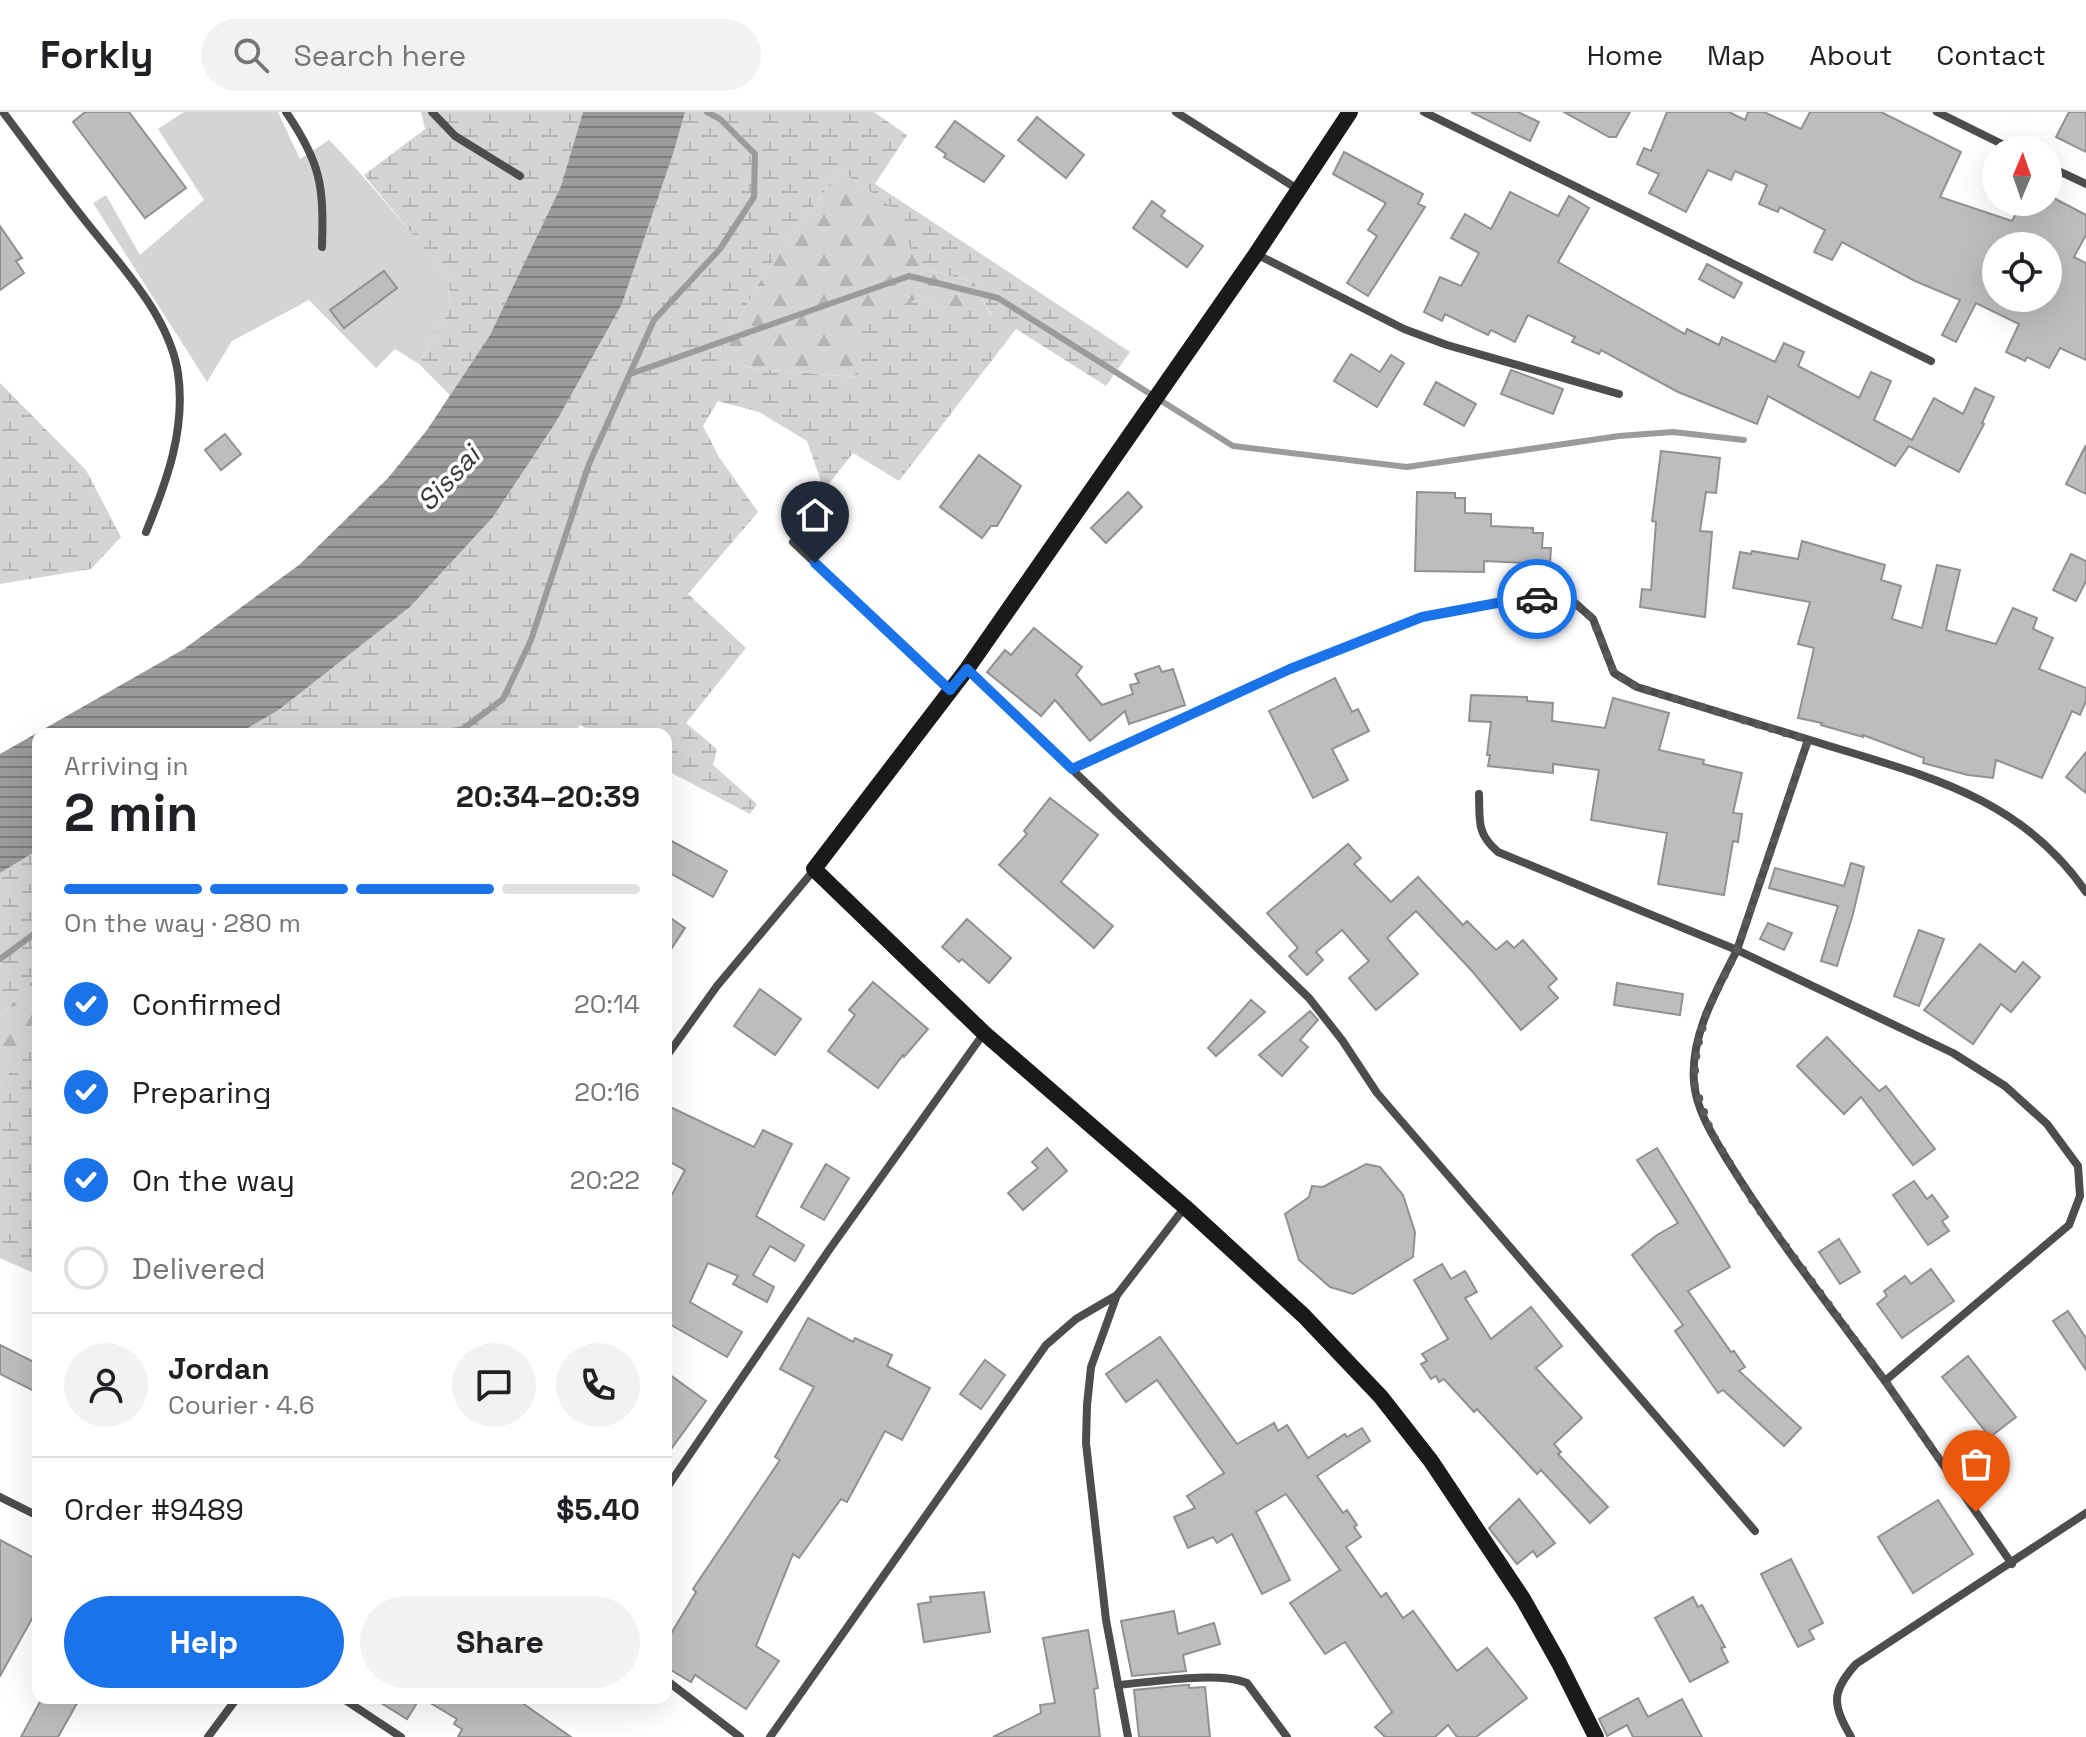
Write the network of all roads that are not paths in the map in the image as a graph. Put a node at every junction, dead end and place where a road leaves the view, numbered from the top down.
1 (3, 112) edge
2 (286, 112) edge
3 (432, 112) edge
4 (1176, 112) edge
5 (1350, 112) edge
6 (1424, 112) edge
7 (1937, 112) edge
8 (1986, 136) edge
9 (2062, 173) edge
10 (520, 176) dead end
11 (2086, 184) edge
12 (1299, 190) junction
13 (322, 247) dead end
14 (1256, 254) junction
15 (1931, 361) dead end
16 (1619, 394) dead end
17 (146, 532) dead end
18 (793, 542) dead end
19 (967, 669) junction
20 (950, 690) junction
21 (1808, 740) junction
22 (1072, 769) junction
23 (1479, 794) dead end
24 (814, 869) junction
25 (2086, 892) edge
26 (1737, 950) junction
27 (984, 1033) junction
28 (672, 1049) edge
29 (1185, 1207) junction
30 (1117, 1295) junction
31 (1885, 1381) junction
32 (672, 1480) edge
33 (0, 1497) edge
34 (32, 1513) edge
35 (2086, 1513) edge
36 (1755, 1531) dead end
37 (2012, 1564) junction
38 (672, 1685) edge
39 (1118, 1685) junction
40 (233, 1704) edge
41 (351, 1704) edge
42 (208, 1737) edge
43 (401, 1737) edge
44 (740, 1737) edge
45 (770, 1737) edge
46 (1128, 1737) edge
47 (1287, 1737) edge
48 (1596, 1737) edge
49 (1851, 1737) edge

1 - 17 street
2 - 13 street
3 - 10 street
4 - 12 street
5 - 12 street
6 - 15 street
7 - 8 street
9 - 11 street
12 - 14 street
14 - 16 street
14 - 19 street
18 - 20 street
19 - 20 street
19 - 22 street
20 - 24 street
21 - 22 street
21 - 25 street
21 - 26 street
22 - 36 street
23 - 26 street
24 - 27 street
24 - 28 street
26 - 31 street
26 - 31 street
27 - 29 street
27 - 32 street
29 - 30 street
29 - 48 street
30 - 39 street
30 - 45 street
31 - 37 street
33 - 34 street
35 - 37 street
37 - 49 street
38 - 44 street
39 - 46 street
39 - 47 street
40 - 42 street
41 - 43 street

